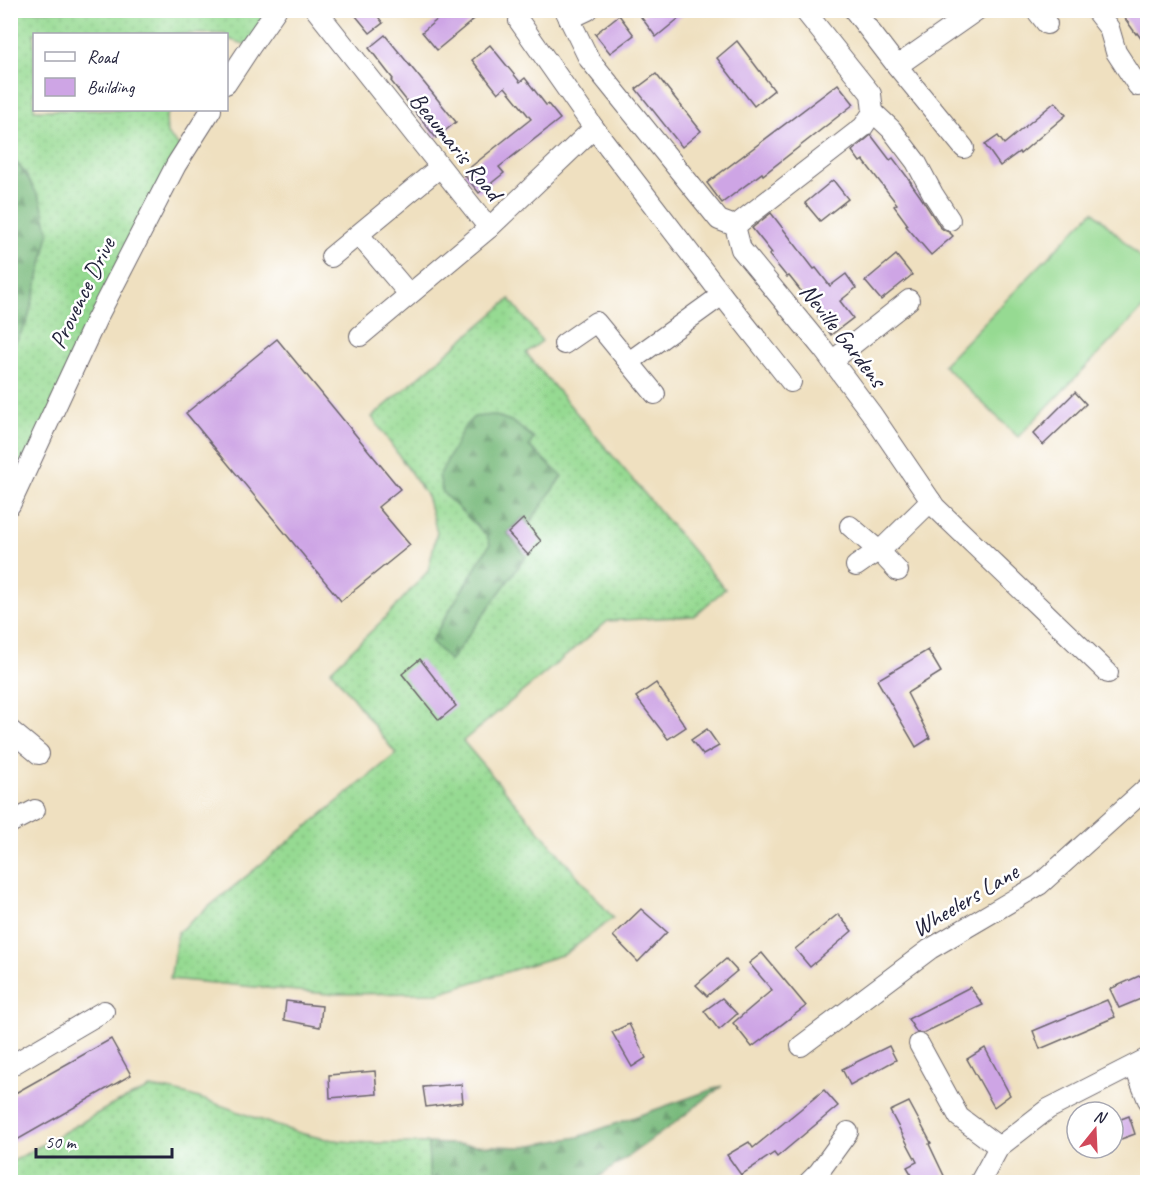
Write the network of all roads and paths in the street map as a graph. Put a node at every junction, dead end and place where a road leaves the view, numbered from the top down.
1 (276, 10) edge
2 (316, 10) edge
3 (588, 10) edge
4 (804, 10) edge
5 (854, 10) edge
6 (977, 10) edge
7 (1095, 10) edge
8 (567, 15) edge
9 (519, 21) dead end
10 (897, 66) junction
11 (228, 81) edge
12 (1138, 86) dead end
13 (210, 111) edge
14 (873, 112) junction
15 (594, 128) junction
16 (964, 148) dead end
17 (440, 167) junction
18 (950, 220) dead end
19 (735, 226) junction
20 (489, 228) junction
21 (359, 235) junction
22 (331, 257) dead end
23 (409, 294) junction
24 (722, 295) junction
25 (909, 300) dead end
26 (360, 336) dead end
27 (564, 344) dead end
28 (832, 361) junction
29 (629, 362) junction
30 (791, 382) dead end
31 (656, 394) dead end
32 (931, 501) junction
33 (10, 505) edge
34 (850, 526) dead end
35 (879, 551) junction
36 (856, 566) dead end
37 (898, 571) dead end
38 (1108, 673) dead end
39 (10, 730) edge
40 (39, 754) dead end
41 (1148, 787) edge
42 (35, 810) dead end
43 (10, 823) edge
44 (104, 1011) dead end
45 (920, 1044) dead end
46 (801, 1046) dead end
47 (1141, 1062) edge
48 (10, 1066) edge
49 (1148, 1100) edge
50 (848, 1132) dead end
51 (999, 1147) junction
52 (809, 1182) edge
53 (980, 1182) edge

1 - 11 street
2 - 17 street, Beaumaris Road
3 - 8 street
4 - 14 street
5 - 10 street
6 - 10 street
7 - 12 street
8 - 19 street
9 - 15 street
10 - 16 street
13 - 33 street, Provence Drive
14 - 18 street
14 - 19 street
15 - 20 street, Beaumaris Road
15 - 24 street
17 - 20 street, Beaumaris Road
17 - 21 street
19 - 28 street, Neville Gardens
20 - 23 street
21 - 22 street
21 - 23 street
23 - 26 street
24 - 29 street
24 - 30 street
25 - 28 street
27 - 29 street
28 - 32 street, Neville Gardens
29 - 31 street
32 - 35 street
32 - 38 street, Neville Gardens
34 - 35 street
35 - 36 street
35 - 37 street
39 - 40 street
41 - 46 street, Wheelers Lane
42 - 43 street
44 - 48 street
45 - 51 street
47 - 49 street
47 - 51 street
50 - 52 street
51 - 53 street

